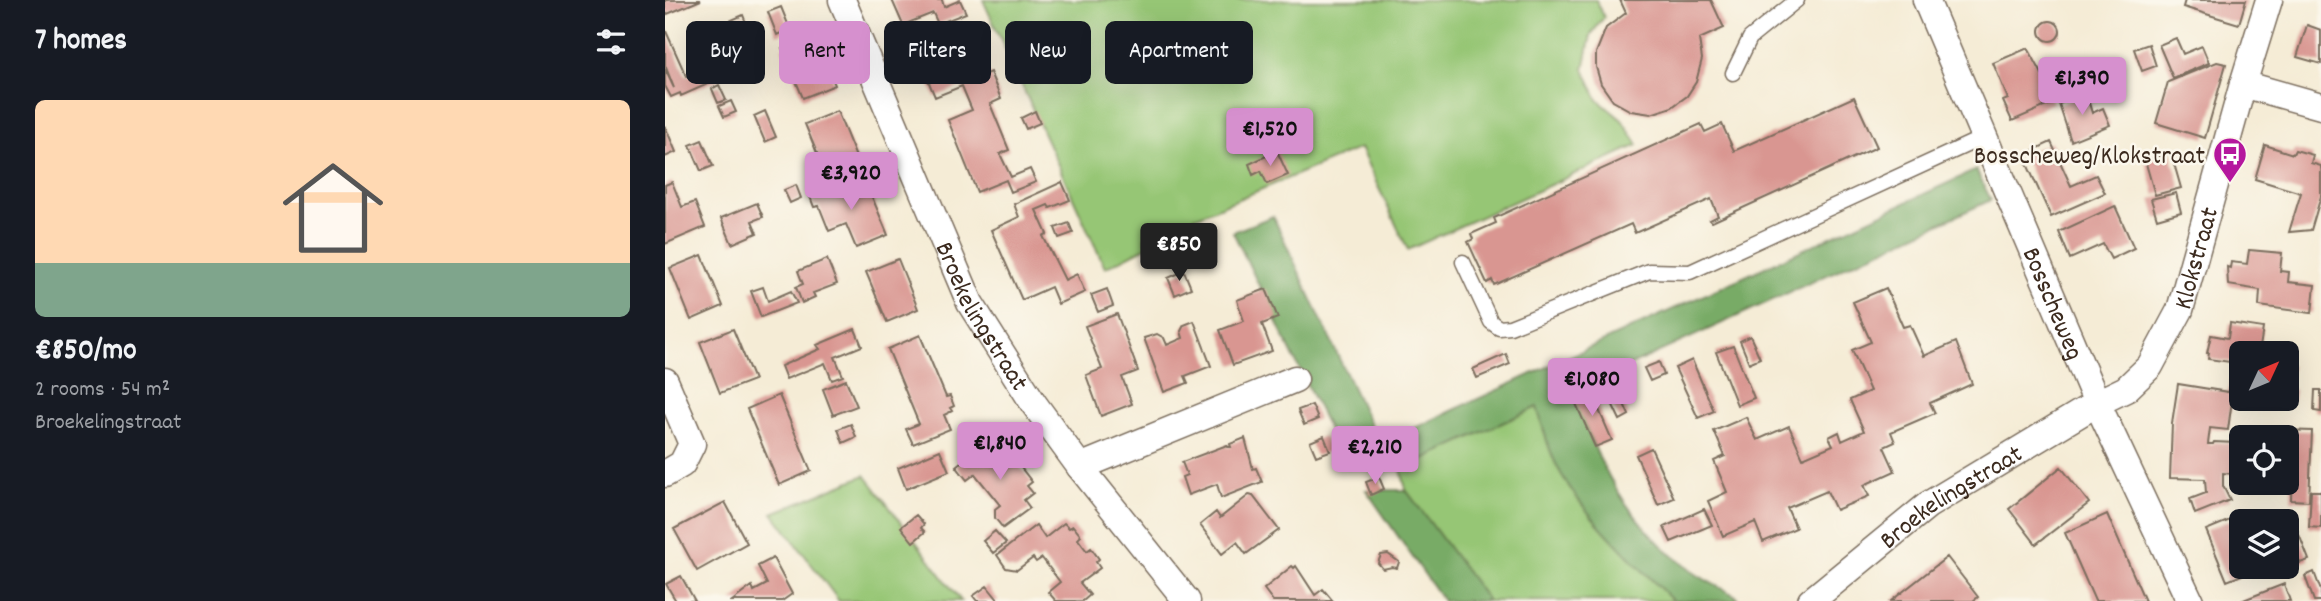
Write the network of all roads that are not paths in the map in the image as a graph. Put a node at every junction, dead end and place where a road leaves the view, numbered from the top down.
1 (842, 0) edge
2 (1797, 0) edge
3 (1926, 0) edge
4 (2269, 0) edge
5 (1734, 73) dead end
6 (2243, 84) junction
7 (2321, 106) edge
8 (1984, 137) junction
9 (1463, 262) dead end
10 (1296, 379) dead end
11 (665, 381) edge
12 (2097, 403) junction
13 (1080, 467) junction
14 (665, 474) edge
15 (1187, 601) edge
16 (1811, 601) edge
17 (2190, 601) edge

1 - 13 street, Broekelingstraat
2 - 5 lane
3 - 8 street, Bosscheweg
4 - 6 street, Klokstraat
6 - 7 street
6 - 12 street, Klokstraat
8 - 9 lane
8 - 12 street, Bosscheweg
10 - 13 street
11 - 14 street
12 - 16 street, Broekelingstraat
12 - 17 street, Bosscheweg
13 - 15 street, Broekelingstraat

